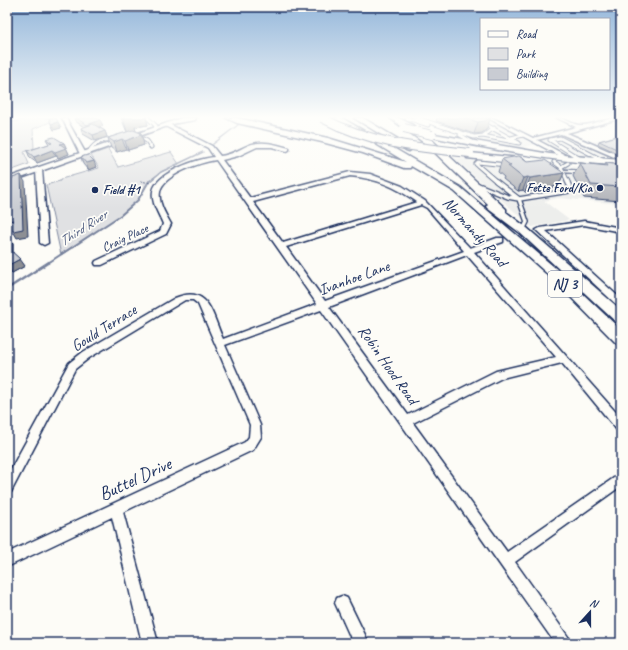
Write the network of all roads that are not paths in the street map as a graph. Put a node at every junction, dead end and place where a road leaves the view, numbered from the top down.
1 (83, 148) edge
2 (99, 148) edge
3 (210, 148) edge
4 (245, 148) edge
5 (355, 148) edge
6 (389, 148) edge
7 (397, 148) edge
8 (406, 148) edge
9 (427, 148) edge
10 (436, 148) edge
11 (493, 148) edge
12 (541, 148) edge
13 (562, 148) edge
14 (579, 148) edge
15 (595, 148) edge
16 (86, 153) junction
17 (470, 154) junction
18 (218, 158) junction
19 (582, 160) junction
20 (621, 161) edge
21 (605, 162) junction
22 (509, 165) edge
23 (558, 165) junction
24 (39, 170) junction
25 (584, 172) edge
26 (9, 180) edge
27 (474, 184) junction
28 (519, 199) junction
29 (248, 200) junction
30 (423, 202) junction
31 (606, 227) junction
32 (621, 230) edge
33 (511, 231) junction
34 (621, 236) edge
35 (44, 243) dead end
36 (281, 246) junction
37 (470, 251) junction
38 (99, 263) dead end
39 (188, 297) joint
40 (621, 304) edge
41 (324, 305) junction
42 (621, 318) edge
43 (621, 339) edge
44 (219, 344) junction
45 (564, 359) junction
46 (406, 421) junction
47 (621, 426) edge
48 (621, 479) edge
49 (7, 488) edge
50 (116, 509) junction
51 (7, 560) edge
52 (505, 561) junction
53 (342, 604) dead end
54 (150, 643) edge
55 (361, 643) edge
56 (564, 643) edge

1 - 16 street
2 - 16 main road
3 - 18 street, Robin Hood Road
4 - 18 street, Craig Place
5 - 33 highway
6 - 33 highway, NJ 3
7 - 17 highway
8 - 33 highway, NJ 3
9 - 17 highway, bridge
10 - 27 highway
11 - 23 highway
12 - 23 street
13 - 19 lane
14 - 21 lane
15 - 20 street
16 - 24 main road
17 - 23 highway
18 - 29 street, Robin Hood Road
18 - 38 street, Craig Place
19 - 21 highway
19 - 23 highway
20 - 21 highway
20 - 23 highway
22 - 28 lane
23 - 25 lane
23 - 28 lane
24 - 26 main road
24 - 35 street
27 - 28 lane
27 - 33 highway
28 - 33 lane
29 - 30 street, Normandy Road
29 - 36 street, Robin Hood Road
30 - 36 street
30 - 37 street, Normandy Road
31 - 32 street
31 - 34 street
31 - 40 street
33 - 37 street, Ivanhoe Lane
33 - 42 highway, NJ 3
33 - 43 highway, NJ 3
36 - 41 street, Robin Hood Road
37 - 41 street, Ivanhoe Lane
37 - 45 street, Normandy Road
39 - 44 street, Buttel Drive
39 - 49 street, Gould Terrace
41 - 44 street, Ivanhoe Lane
41 - 46 street, Robin Hood Road
44 - 50 street, Buttel Drive
45 - 46 street
45 - 47 street, Normandy Road
46 - 52 street, Robin Hood Road
48 - 52 street
50 - 51 street, Buttel Drive
50 - 54 street
52 - 56 street, Robin Hood Road
53 - 55 street

